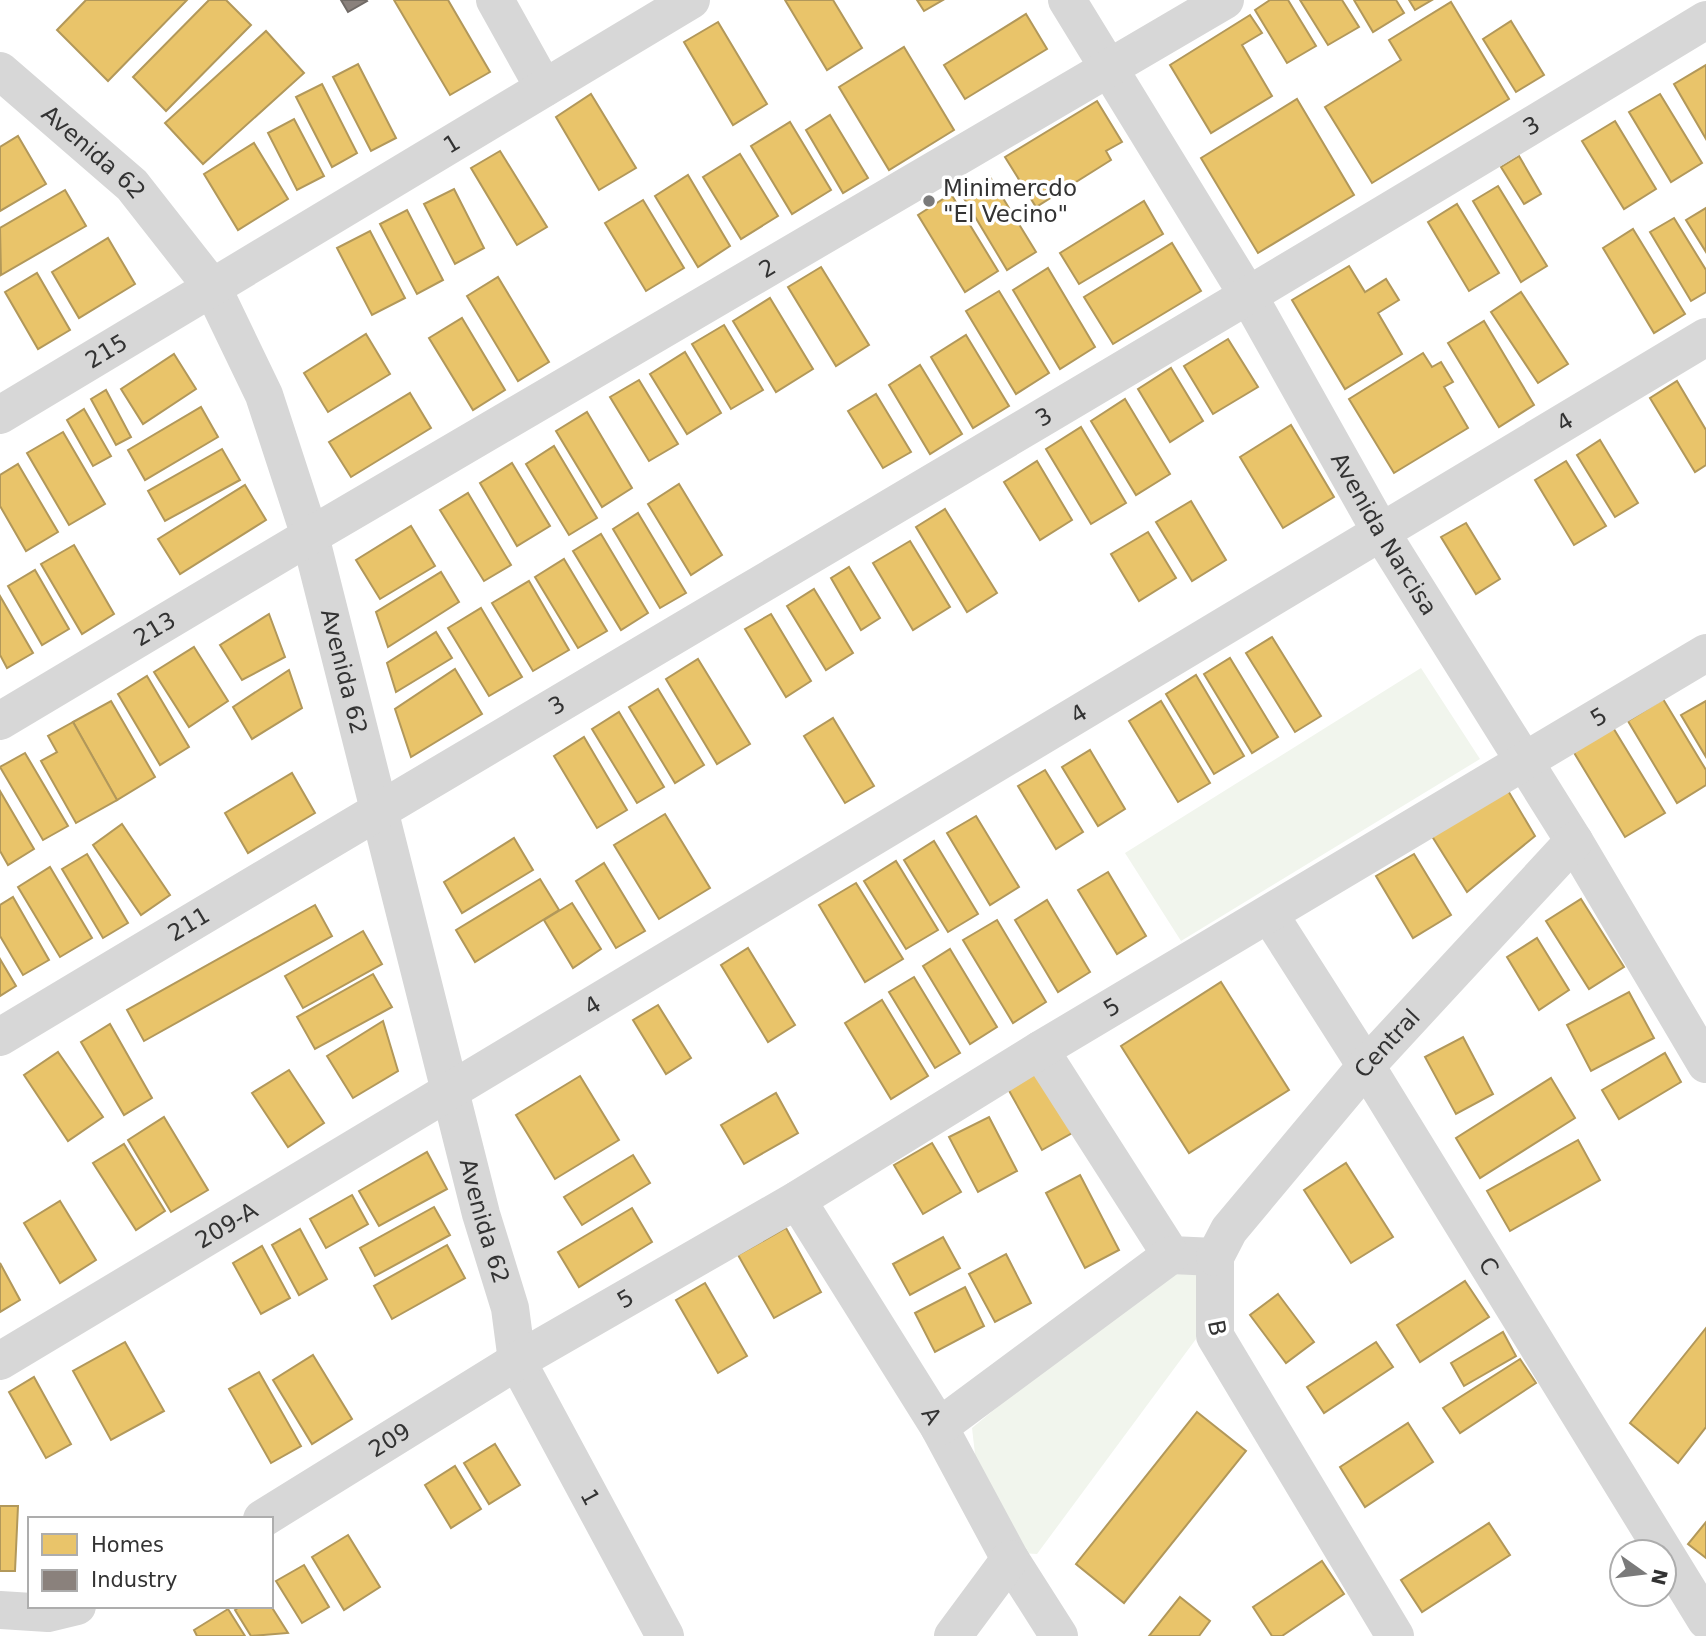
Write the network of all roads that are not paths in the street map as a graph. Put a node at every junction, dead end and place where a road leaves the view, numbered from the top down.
1 (495, 0) edge
2 (691, 0) edge
3 (1067, 0) edge
4 (1225, 0) edge
5 (1706, 20) edge
6 (1108, 71) junction
7 (4, 80) edge
8 (544, 88) junction
9 (212, 287) junction
10 (1249, 297) junction
11 (1706, 337) edge
12 (0, 415) edge
13 (1382, 534) junction
14 (310, 536) junction
15 (1706, 653) edge
16 (0, 722) edge
17 (1523, 760) junction
18 (379, 809) junction
19 (1574, 841) junction
20 (1269, 914) junction
21 (0, 1037) edge
22 (1040, 1050) junction
23 (1706, 1064) edge
24 (1366, 1066) junction
25 (452, 1089) junction
26 (797, 1200) junction
27 (1171, 1255) junction
28 (1215, 1257) junction
29 (0, 1361) edge
30 (517, 1361) junction
31 (939, 1427) junction
32 (265, 1517) edge
33 (1010, 1559) junction
34 (69, 1608) edge
35 (0, 1610) edge
36 (1706, 1620) edge
37 (664, 1636) edge
38 (953, 1636) edge
39 (1059, 1636) edge
40 (1395, 1636) edge

1 - 8 street
2 - 8 street, 1
3 - 6 street, Avenida Narcisa
4 - 6 street, 2
5 - 10 street, 3
6 - 10 street, Avenida Narcisa
6 - 14 street, 2
7 - 9 street, Avenida 62
8 - 9 street, 1
9 - 12 street, 215
9 - 14 street, Avenida 62
10 - 13 street, Avenida Narcisa
10 - 18 street, 3
11 - 13 street, 4
13 - 17 street, Avenida Narcisa
13 - 25 street, 4
14 - 16 street, 213
14 - 18 street, Avenida 62
15 - 17 street, 5
17 - 19 street, Avenida Narcisa
17 - 20 street, 5
18 - 21 street, 211
18 - 25 street, Avenida 62
19 - 23 street, Avenida Narcisa
19 - 24 street, Central
20 - 22 street, 5
20 - 24 street, C
22 - 26 street, 5
22 - 27 street
24 - 28 street, Central
24 - 36 street, C
25 - 29 street, 209-A
25 - 30 street, Avenida 62
26 - 30 street, 5
26 - 31 street, A
27 - 28 street
27 - 31 street
28 - 40 street, B
30 - 32 street, 209
30 - 37 street, 1
31 - 33 street, A
33 - 38 street
33 - 39 street, A
34 - 35 street

